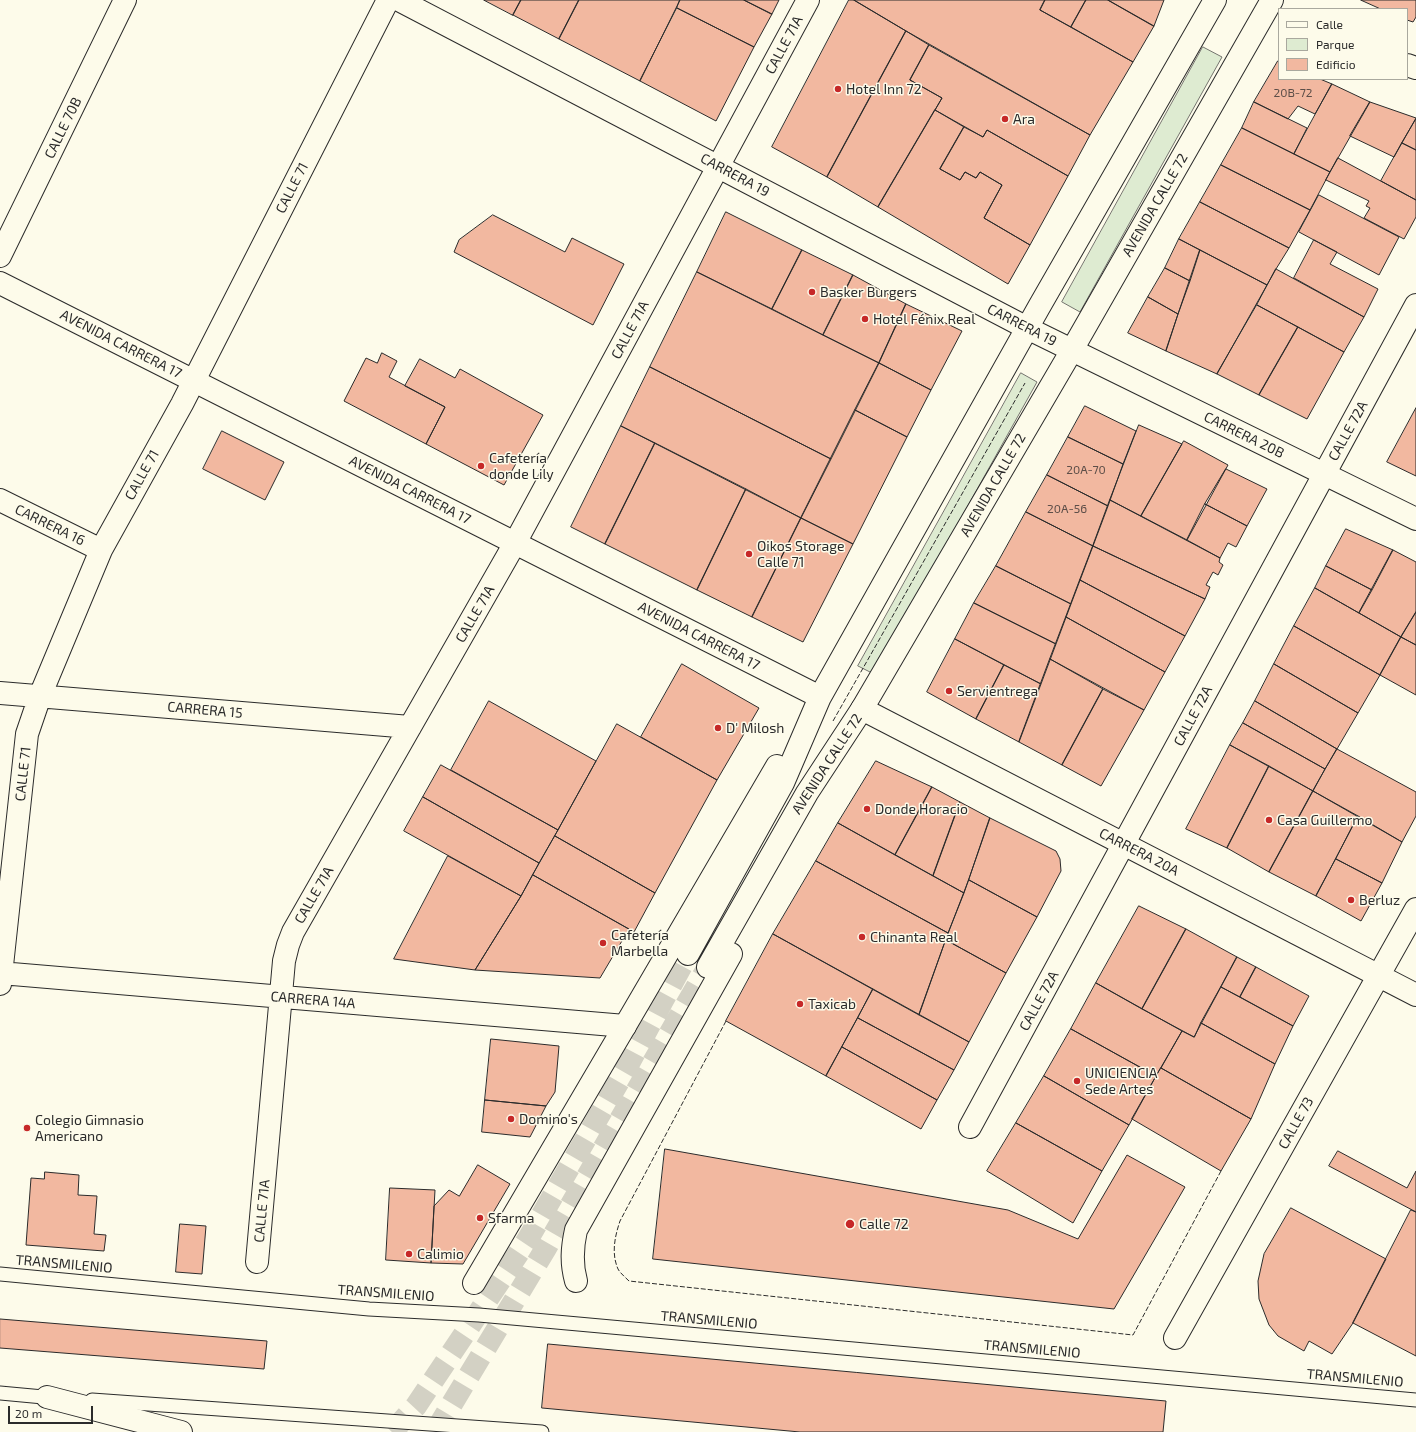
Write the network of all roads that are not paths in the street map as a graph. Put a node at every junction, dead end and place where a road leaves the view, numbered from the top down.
1 (126, 0) edge
2 (388, 0) edge
3 (399, 0) edge
4 (808, 0) edge
5 (1215, 0) edge
6 (1270, 3) edge
7 (718, 167) junction
8 (0, 256) edge
9 (0, 283) edge
10 (1416, 305) edge
11 (1027, 328) junction
12 (1072, 350) junction
13 (194, 381) junction
14 (1324, 475) junction
15 (0, 500) edge
16 (1416, 519) edge
17 (515, 543) junction
18 (100, 550) junction
19 (0, 693) edge
20 (40, 696) junction
21 (820, 697) junction
22 (862, 709) junction
23 (410, 727) junction
24 (1124, 844) junction
25 (1416, 909) edge
26 (688, 954) tunnel mouth
27 (708, 967) tunnel mouth
28 (0, 976) edge
29 (1378, 976) junction
30 (1416, 995) edge
31 (281, 997) junction
32 (625, 1026) junction
33 (970, 1127) dead end
34 (258, 1262) dead end
35 (0, 1274) edge
36 (576, 1282) dead end
37 (474, 1283) dead end
38 (1175, 1338) dead end
39 (0, 1393) edge
40 (47, 1397) junction
41 (1416, 1400) edge
42 (181, 1432) edge
43 (542, 1432) edge

1 - 8 street, CALLE 70B
2 - 13 street, CALLE 71
3 - 7 street, CARRERA 19
4 - 7 street, CALLE 71A
5 - 11 street, AVENIDA CALLE 72
6 - 12 street, AVENIDA CALLE 72
7 - 11 street, CARRERA 19
7 - 17 street, CALLE 71A
9 - 13 street, AVENIDA CARRERA 17
10 - 14 street, CALLE 72A
11 - 12 street, CARRERA 19
11 - 21 street, AVENIDA CALLE 72
12 - 14 street, CARRERA 20B
12 - 22 street, AVENIDA CALLE 72
13 - 17 street, AVENIDA CARRERA 17
13 - 18 street, CALLE 71
14 - 16 street, CARRERA 20B
14 - 24 street, CALLE 72A
15 - 18 street, CARRERA 16
17 - 21 street, AVENIDA CARRERA 17
17 - 23 street, CALLE 71A
18 - 20 street, CALLE 71
19 - 20 street, CARRERA 15
20 - 23 street, CARRERA 15
20 - 28 street, CALLE 71
21 - 26 street, AVENIDA CALLE 72
21 - 32 street
22 - 24 street, CARRERA 20A
22 - 27 street, AVENIDA CALLE 72
22 - 36 street
23 - 31 street, CALLE 71A
24 - 29 street, CARRERA 20A
24 - 33 street, CALLE 72A
25 - 29 street, CALLE 73
28 - 31 street, CARRERA 14A
29 - 30 street, CARRERA 20A
29 - 38 street, CALLE 73
31 - 32 street, CARRERA 14A
31 - 34 street, CALLE 71A
32 - 37 street
35 - 41 lane, TRANSMILENIO
39 - 40 lane
40 - 42 street
40 - 43 lane

